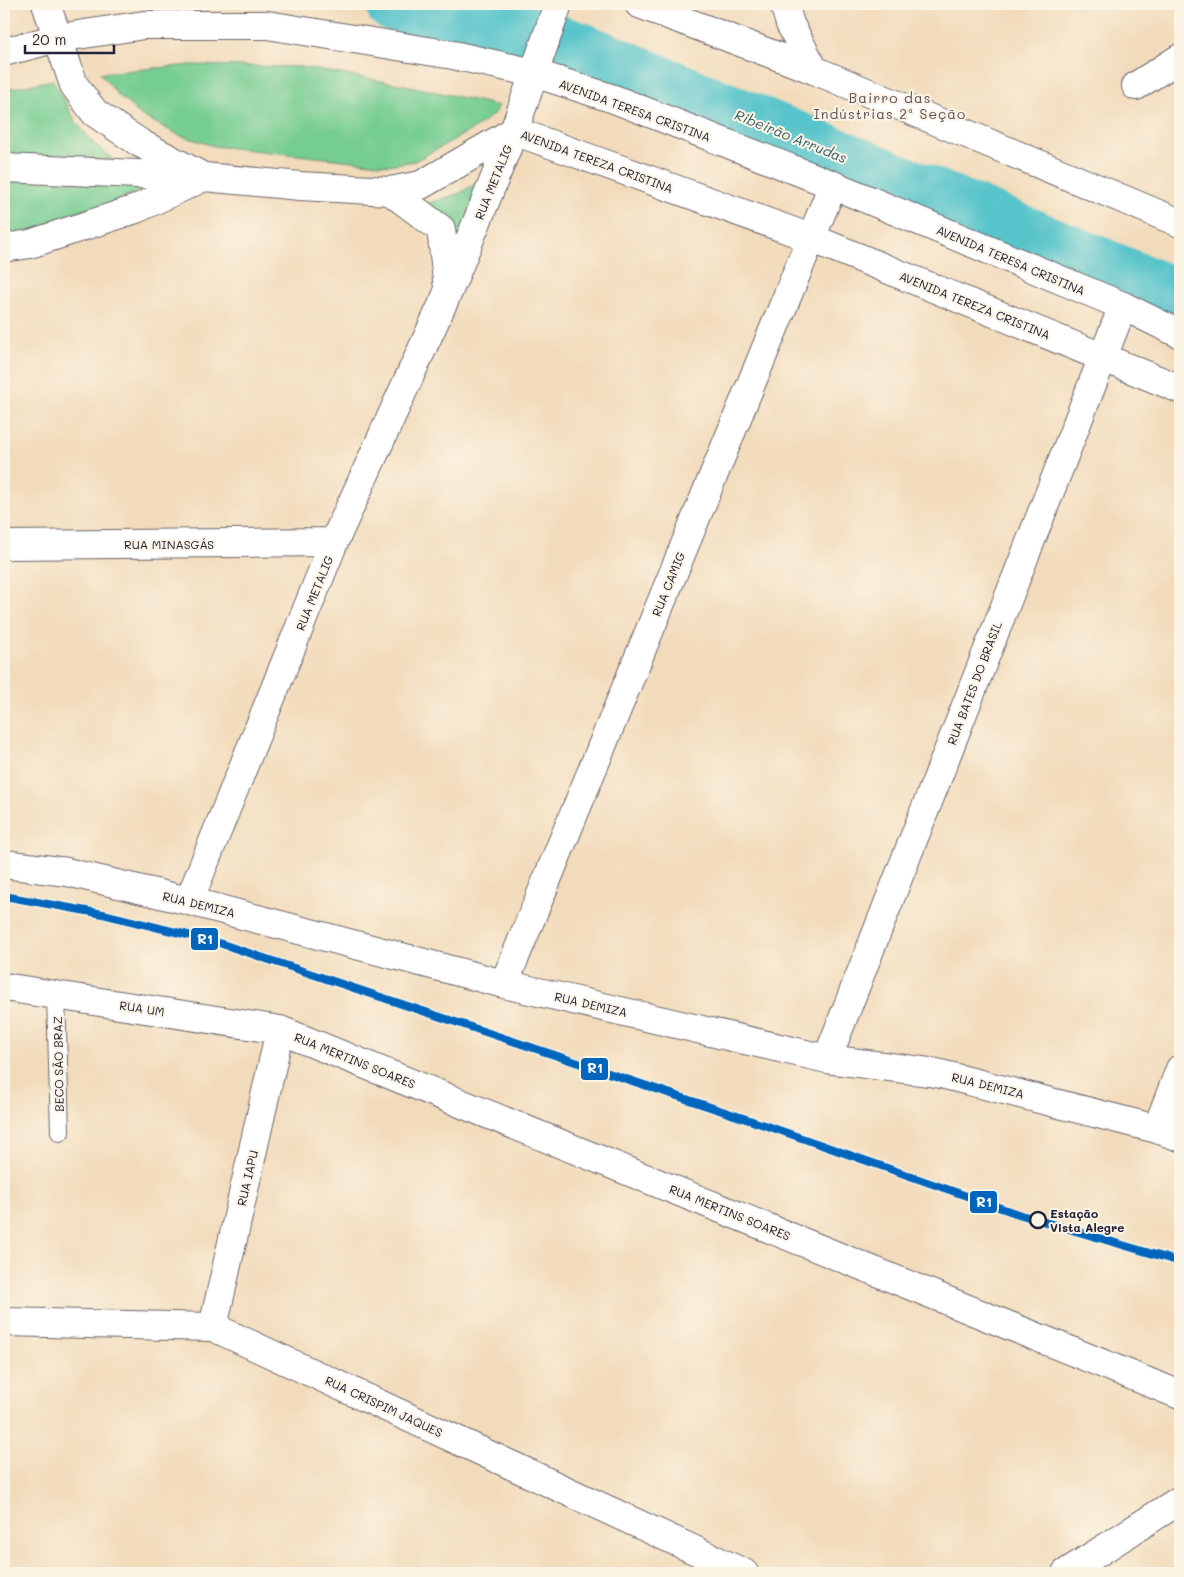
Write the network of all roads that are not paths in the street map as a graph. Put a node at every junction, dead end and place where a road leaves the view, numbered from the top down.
1 (46, 4) edge
2 (558, 4) edge
3 (639, 4) edge
4 (784, 4) edge
5 (668, 10) edge
6 (57, 37) junction
7 (16, 48) edge
8 (1180, 58) edge
9 (814, 70) junction
10 (534, 72) junction
11 (1136, 86) dead end
12 (514, 131) junction
13 (4, 168) edge
14 (204, 177) junction
15 (833, 185) junction
16 (390, 191) junction
17 (1180, 223) edge
18 (811, 238) junction
19 (4, 248) edge
20 (449, 290) junction
21 (1123, 306) junction
22 (1180, 334) edge
23 (1102, 356) junction
24 (1180, 389) edge
25 (334, 542) junction
26 (4, 545) edge
27 (4, 864) edge
28 (189, 901) junction
29 (504, 984) junction
30 (4, 987) edge
31 (56, 995) junction
32 (280, 1030) junction
33 (827, 1059) junction
34 (1180, 1069) edge
35 (60, 1132) dead end
36 (1169, 1133) edge
37 (4, 1322) edge
38 (213, 1327) junction
39 (1180, 1395) edge
40 (1180, 1500) edge
41 (744, 1573) edge
42 (1066, 1573) edge

1 - 6 street
2 - 10 street, RUA METALIG
3 - 5 street
4 - 9 street
5 - 9 street
6 - 7 street
6 - 10 street, AVENIDA TERESA CRISTINA
6 - 14 street
8 - 11 street
9 - 17 street
10 - 12 street, RUA METALIG
10 - 15 street, AVENIDA TERESA CRISTINA
12 - 16 street, AVENIDA TEREZA CRISTINA
12 - 18 street, AVENIDA TEREZA CRISTINA
12 - 20 street, RUA METALIG
13 - 14 street, AVENIDA TEREZA CRISTINA
14 - 16 street, AVENIDA TEREZA CRISTINA
14 - 19 street
15 - 18 street, RUA CAMIG
15 - 21 street, AVENIDA TERESA CRISTINA
16 - 20 street
18 - 23 street, AVENIDA TEREZA CRISTINA
18 - 29 street, RUA CAMIG
20 - 25 street, RUA METALIG
21 - 22 street, AVENIDA TERESA CRISTINA
21 - 23 street, RUA BATES DO BRASIL
23 - 24 street, AVENIDA TEREZA CRISTINA
23 - 33 street, RUA BATES DO BRASIL
25 - 26 street, RUA MINASGÁS
25 - 28 street, RUA METALIG
27 - 28 street, RUA DEMIZA
28 - 29 street, RUA DEMIZA
29 - 33 street, RUA DEMIZA
30 - 31 street, RUA UM
31 - 32 street, RUA UM
31 - 35 lane, BECO SÃO BRAZ
32 - 38 street, RUA IAPU
32 - 39 street, RUA MERTINS SOARES
33 - 36 street, RUA DEMIZA
34 - 36 street
37 - 38 street, RUA CRISPIM JAQUES
38 - 41 street, RUA CRISPIM JAQUES
40 - 42 street

